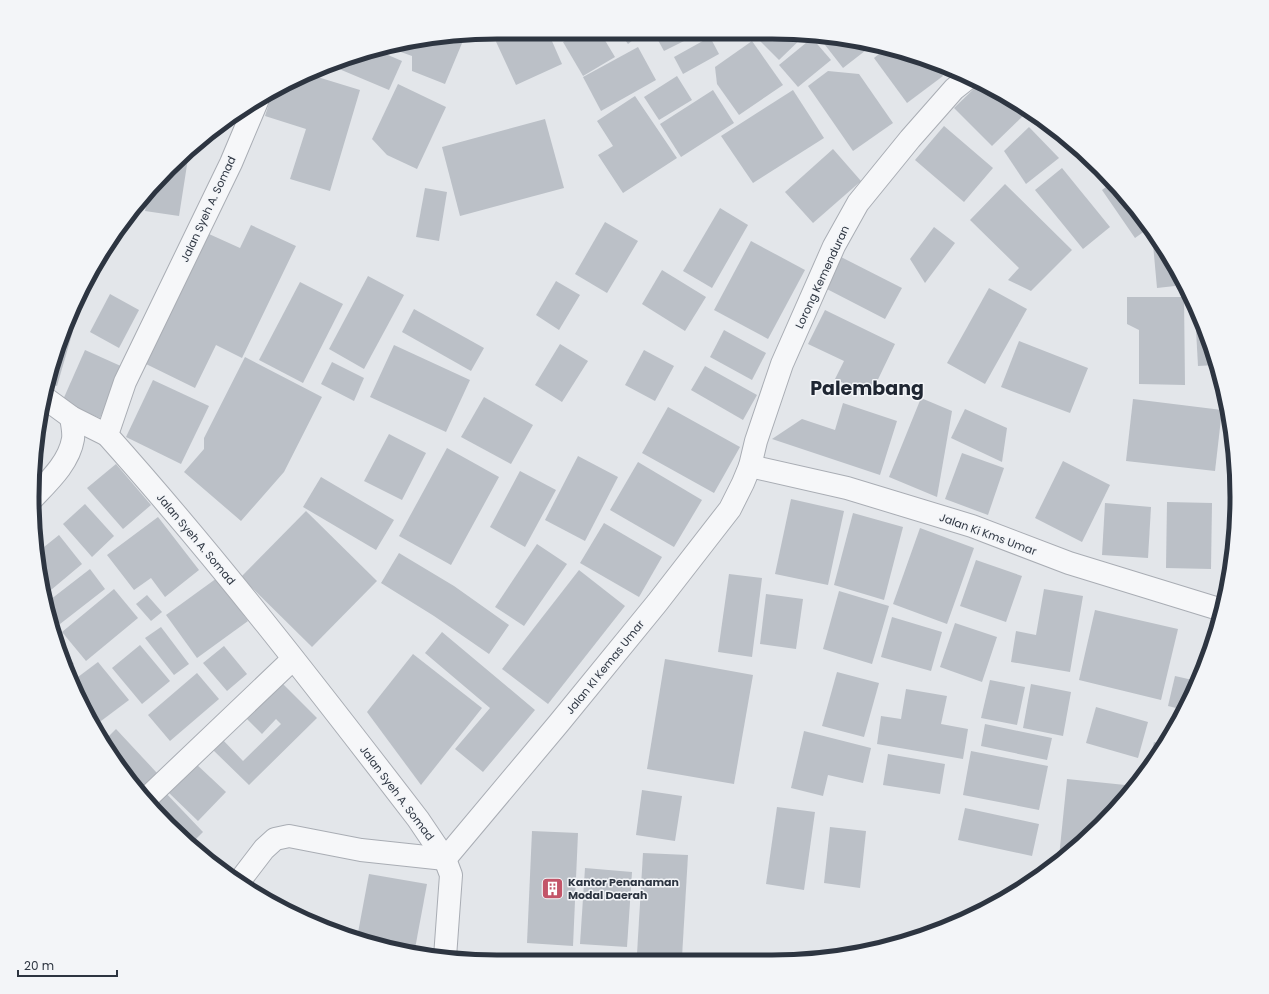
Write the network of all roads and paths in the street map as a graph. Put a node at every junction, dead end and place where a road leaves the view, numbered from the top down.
1 (964, 81) edge
2 (254, 109) edge
3 (50, 401) edge
4 (71, 417) junction
5 (107, 435) junction
6 (750, 466) junction
7 (39, 491) edge
8 (1216, 608) edge
9 (293, 659) junction
10 (150, 795) edge
11 (445, 859) junction
12 (242, 877) edge
13 (445, 952) edge

1 - 6 street, Lorong Kemenduran
2 - 5 street, Jalan Syeh A. Somad
3 - 4 street
4 - 5 street
4 - 7 street
5 - 9 street, Jalan Syeh A. Somad
6 - 8 street, Jalan Ki Kms Umar
6 - 11 street, Jalan KI Kemas Umar
9 - 10 street
9 - 11 street, Jalan Syeh A. Somad
11 - 12 street
11 - 13 street, Jalan Syeh A. Somad

